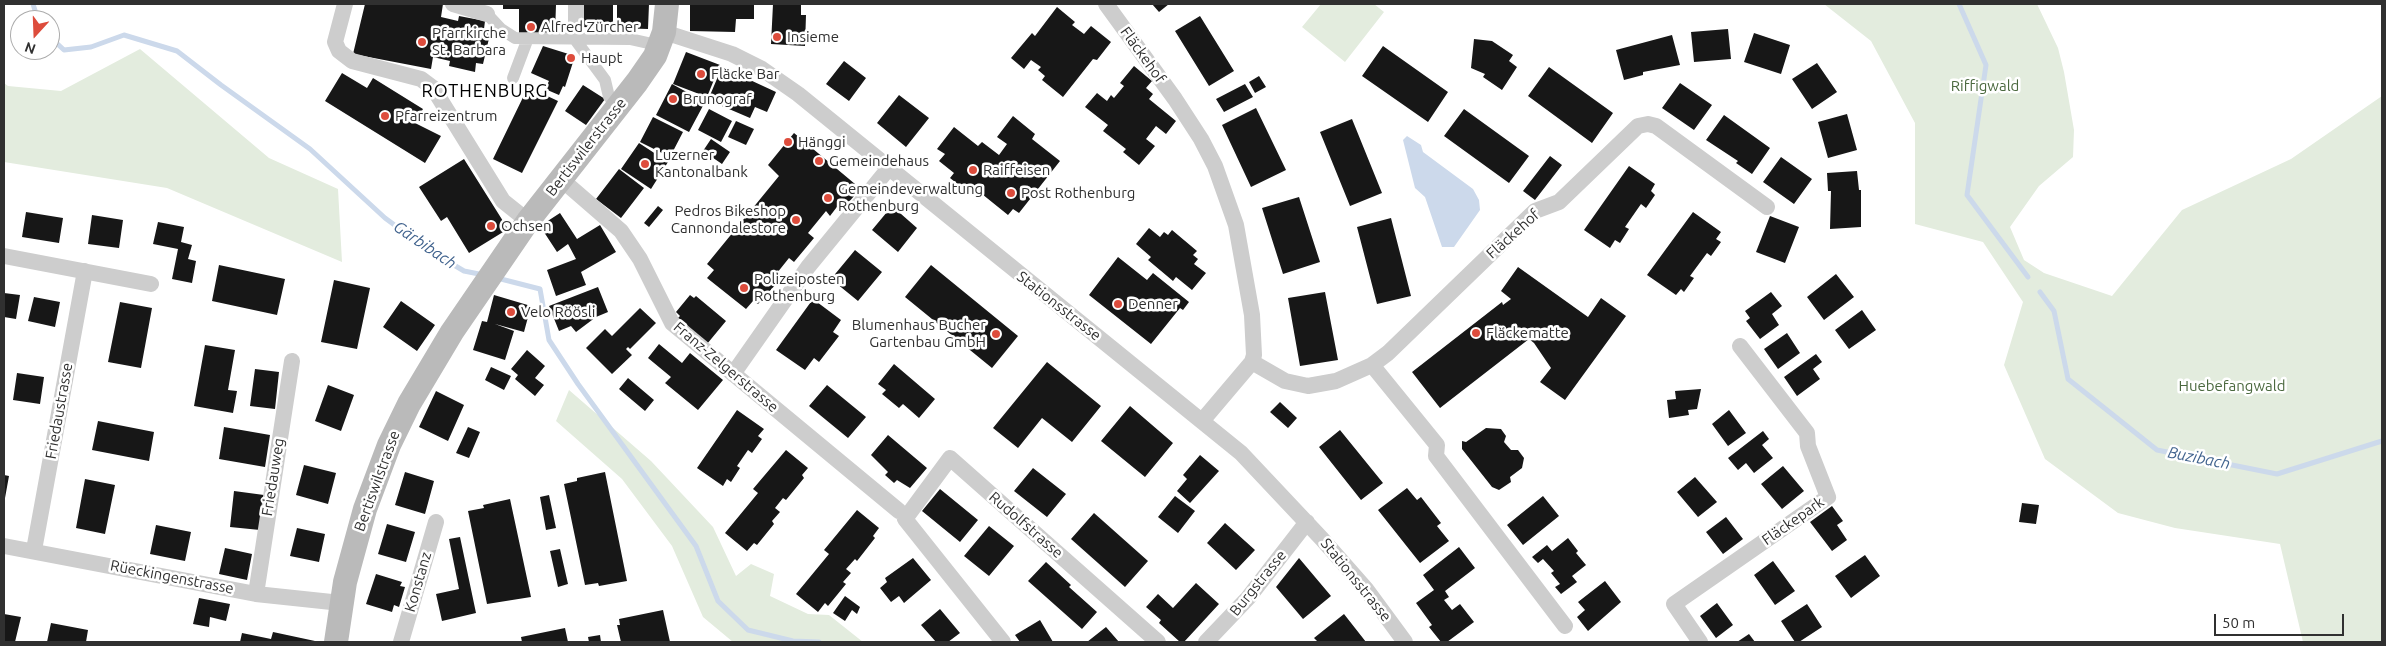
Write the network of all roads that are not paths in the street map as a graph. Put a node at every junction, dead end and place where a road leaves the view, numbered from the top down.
1 (345, 4) edge
2 (453, 4) edge
3 (576, 4) edge
4 (667, 4) edge
5 (1106, 4) edge
6 (482, 10) edge
7 (575, 34) junction
8 (528, 38) junction
9 (647, 40) junction
10 (514, 78) dead end
11 (611, 91) dead end
12 (889, 168) junction
13 (561, 179) junction
14 (1767, 207) dead end
15 (528, 221) junction
16 (4, 256) edge
17 (85, 272) junction
18 (151, 284) dead end
19 (453, 330) joint
20 (1740, 346) dead end
21 (292, 361) dead end
22 (1252, 362) junction
23 (1372, 365) junction
24 (733, 374) junction
25 (1202, 421) junction
26 (902, 515) junction
27 (436, 522) dead end
28 (1307, 522) junction
29 (4, 546) edge
30 (34, 550) junction
31 (256, 594) junction
32 (341, 603) junction
33 (1566, 626) dead end
34 (336, 642) edge
35 (400, 642) edge
36 (1003, 642) edge
37 (1158, 642) edge
38 (1206, 642) edge
39 (1405, 642) edge
40 (1700, 642) edge

1 - 15 street
2 - 6 street
3 - 7 street
4 - 9 main road, Bertiswilerstrasse
5 - 22 street, Fläckehof
6 - 8 street
7 - 8 street
7 - 9 street
7 - 11 street
8 - 10 street
9 - 12 street, Stationsstrasse
9 - 13 main road, Bertiswilerstrasse
12 - 24 street
12 - 25 street, Stationsstrasse
13 - 15 main road, Bertiswilerstrasse
13 - 24 street, Franz-Zelgerstrasse
14 - 23 street, Fläckehof
15 - 19 main road, Bertiswilerstrasse
16 - 17 street
17 - 18 street
17 - 30 street, Friedaustrasse
19 - 32 main road, Bertiswilstrasse
20 - 40 street, Fläckepark
21 - 31 street, Friedauweg
22 - 23 street, Fläckehof
22 - 25 street
23 - 33 street
24 - 26 street, Franz-Zelgerstrasse
25 - 28 street, Stationsstrasse
26 - 36 street, Franz-Zelgerstrasse
26 - 37 street, Rudolfstrasse
27 - 35 street, Konstanz
28 - 38 street, Burgstrasse
28 - 39 street, Stationsstrasse
29 - 30 street, Rüeckingenstrasse
30 - 31 street, Rüeckingenstrasse
31 - 32 street, Rüeckingenstrasse
32 - 34 main road, Bertiswilstrasse

